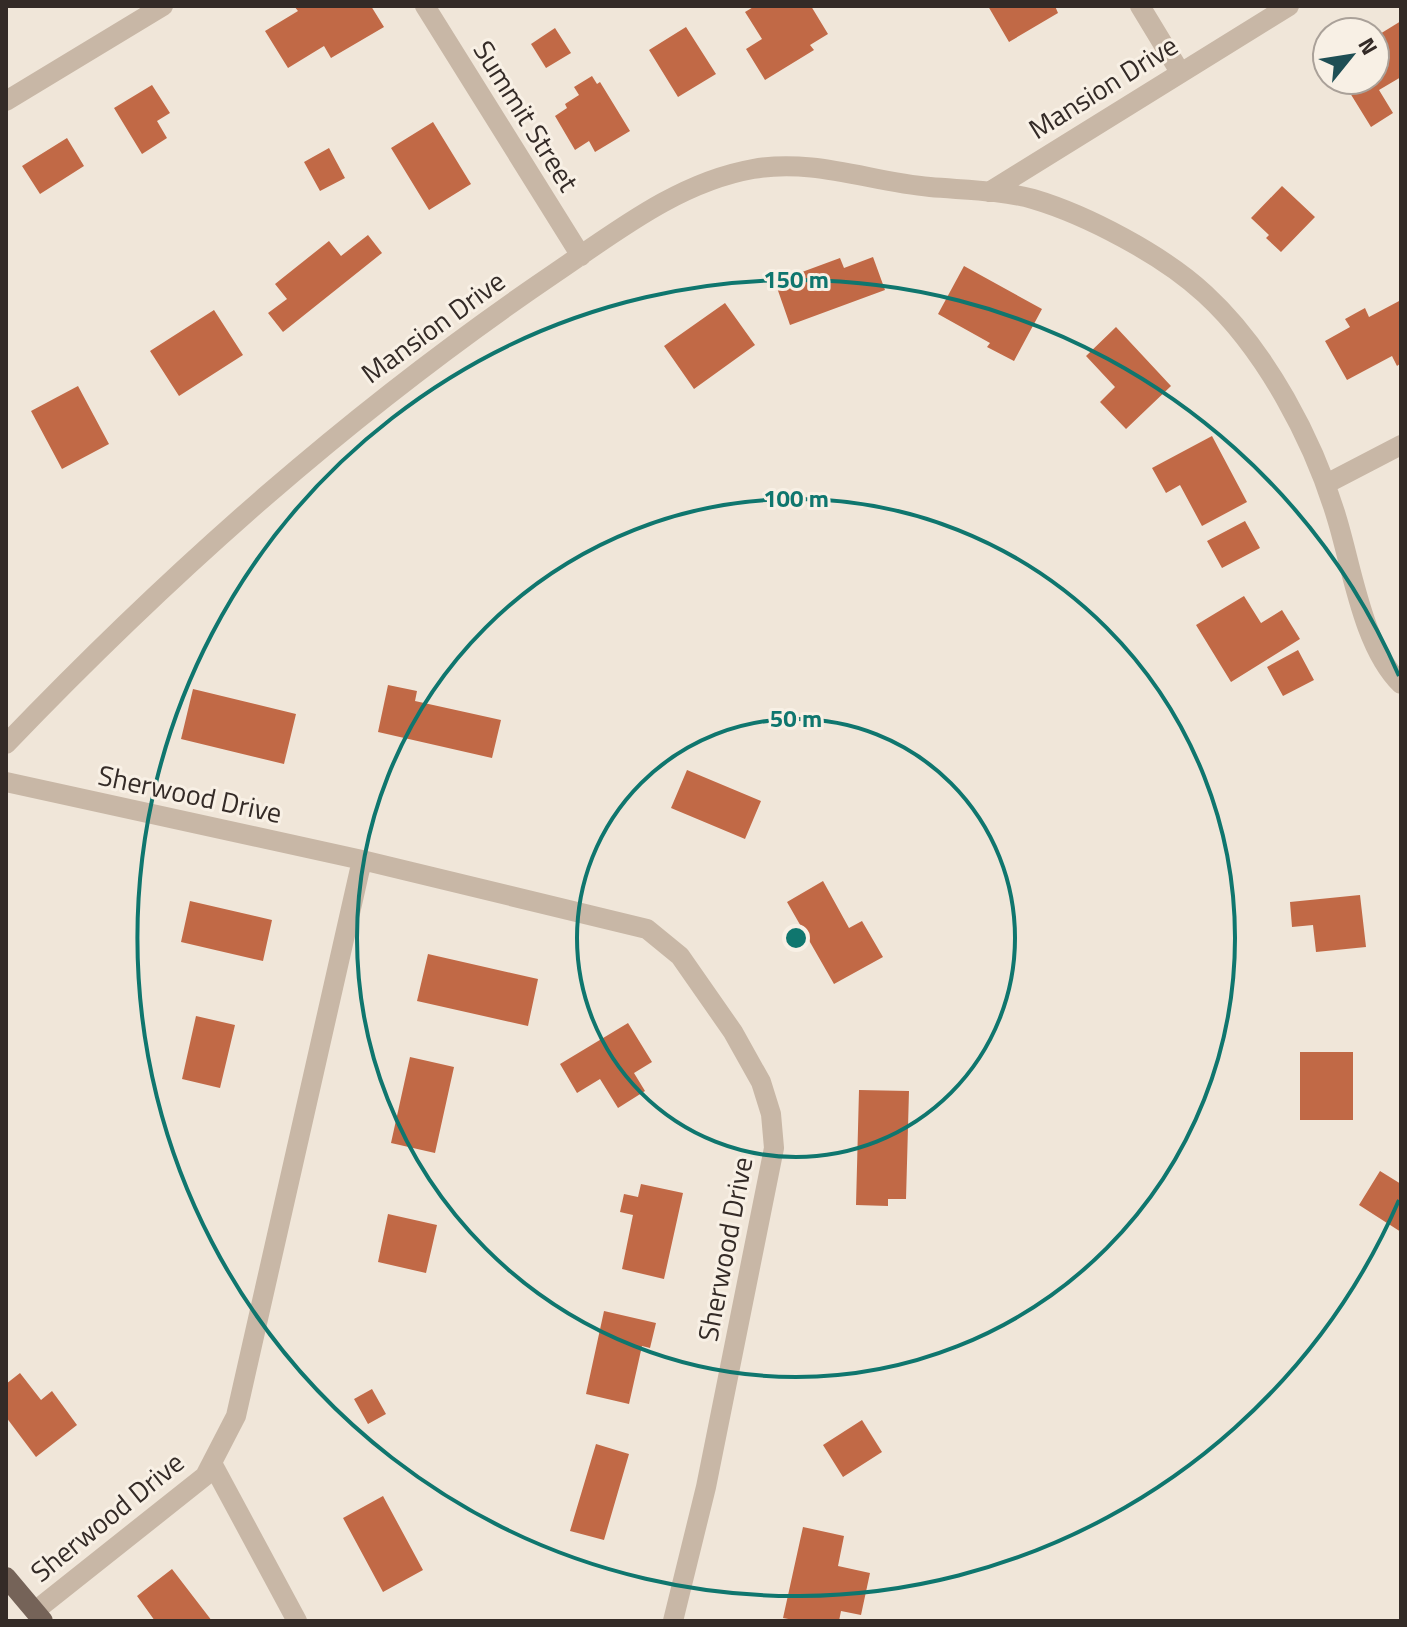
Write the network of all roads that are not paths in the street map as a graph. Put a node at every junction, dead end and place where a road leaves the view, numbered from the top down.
1 (163, 6) edge
2 (425, 6) edge
3 (1140, 6) edge
4 (1289, 6) edge
5 (1180, 72) junction
6 (6, 101) edge
7 (989, 192) junction
8 (581, 256) junction
9 (1401, 445) edge
10 (1326, 484) junction
11 (1401, 684) edge
12 (6, 744) edge
13 (6, 782) edge
14 (362, 860) junction
15 (213, 1465) junction
16 (6, 1577) edge
17 (39, 1616) edge
18 (297, 1621) edge
19 (673, 1621) edge

1 - 6 street
2 - 8 street, Summit Street
3 - 5 street
4 - 5 street, Mansion Drive
5 - 7 street, Mansion Drive
7 - 8 street, Mansion Drive
7 - 10 street, Mansion Drive
8 - 12 street, Mansion Drive
9 - 10 street
10 - 11 street, Mansion Drive
13 - 14 street, Sherwood Drive
14 - 15 street, Sherwood Drive
14 - 19 street, Sherwood Drive
15 - 17 street, Sherwood Drive
15 - 18 street, Sherwood Drive
16 - 17 main road

